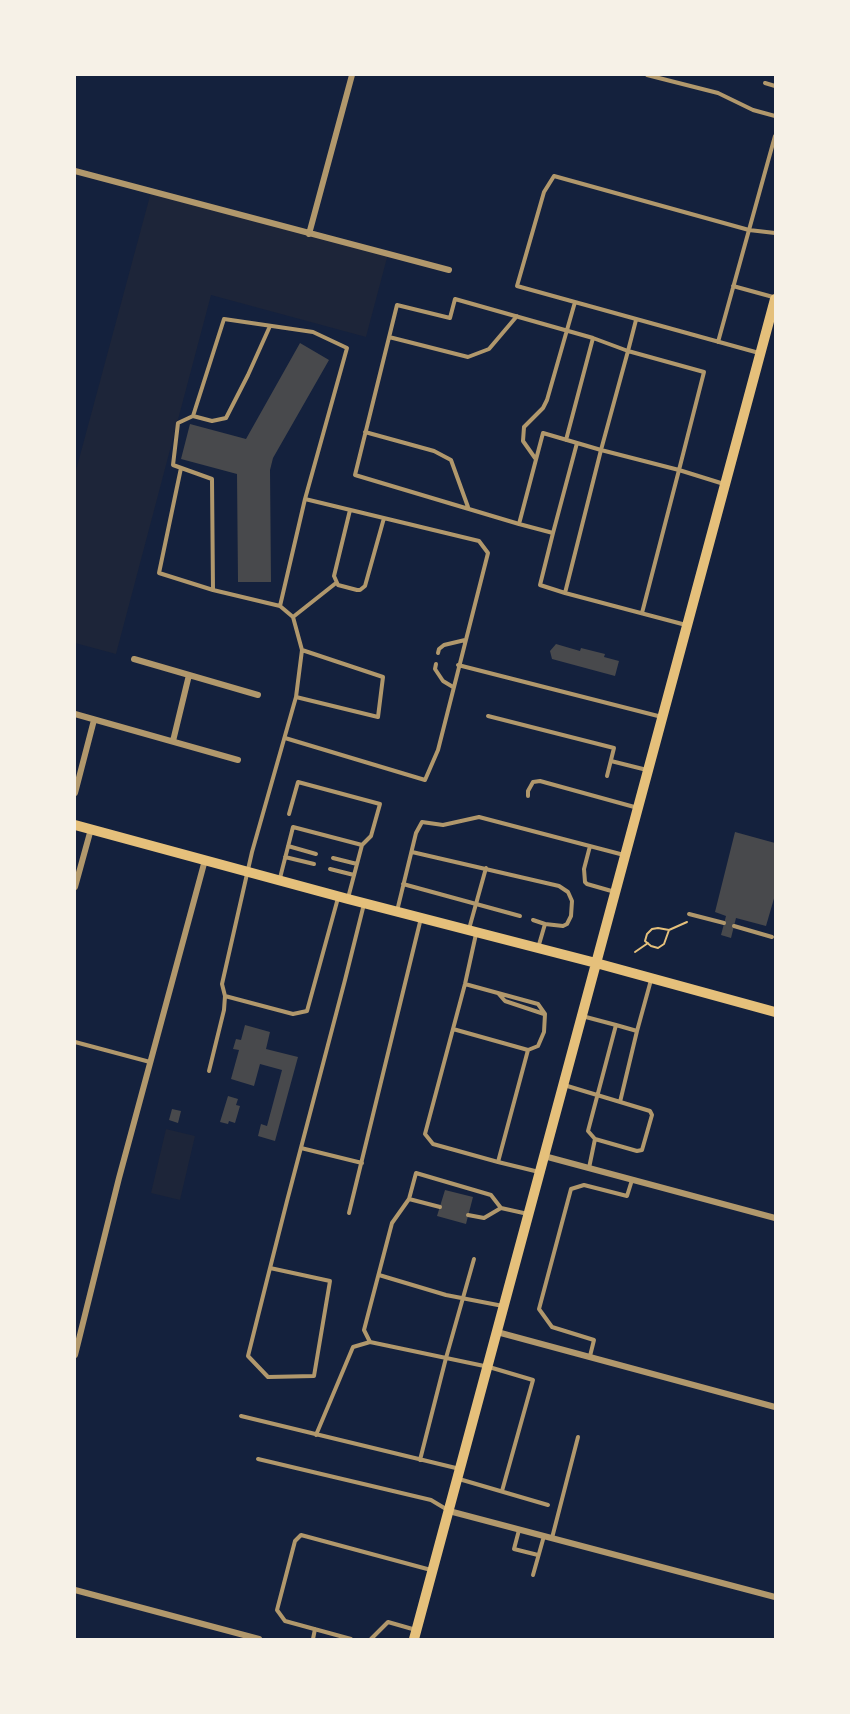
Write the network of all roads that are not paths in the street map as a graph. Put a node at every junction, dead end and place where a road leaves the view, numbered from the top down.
1 (352, 75) edge
2 (647, 75) edge
3 (765, 84) dead end
4 (775, 86) edge
5 (775, 116) edge
6 (775, 136) edge
7 (75, 171) edge
8 (749, 230) junction
9 (775, 233) edge
10 (309, 234) junction
11 (449, 270) dead end
12 (733, 286) junction
13 (775, 299) edge
14 (575, 302) junction
15 (518, 316) junction
16 (636, 320) junction
17 (270, 326) junction
18 (568, 331) junction
19 (389, 337) junction
20 (593, 338) junction
21 (717, 342) junction
22 (628, 351) junction
23 (760, 353) junction
24 (193, 416) junction
25 (365, 432) junction
26 (566, 440) junction
27 (577, 443) junction
28 (601, 450) junction
29 (536, 459) junction
30 (181, 468) junction
31 (679, 470) junction
32 (725, 484) junction
33 (305, 499) junction
34 (468, 508) junction
35 (350, 510) junction
36 (384, 518) junction
37 (519, 524) junction
38 (553, 533) junction
39 (336, 583) junction
40 (213, 590) junction
41 (565, 593) junction
42 (280, 606) junction
43 (642, 614) junction
44 (293, 617) junction
45 (687, 626) junction
46 (465, 640) junction
47 (302, 650) junction
48 (438, 653) dead end
49 (134, 659) dead end
50 (436, 664) dead end
51 (458, 665) junction
52 (189, 675) junction
53 (453, 687) junction
54 (258, 695) dead end
55 (296, 698) junction
56 (75, 714) edge
57 (488, 716) dead end
58 (662, 717) junction
59 (94, 720) junction
60 (285, 738) junction
61 (173, 741) junction
62 (238, 760) dead end
63 (611, 761) junction
64 (648, 770) junction
65 (607, 776) dead end
66 (75, 793) edge
67 (528, 796) dead end
68 (638, 808) junction
69 (289, 814) dead end
70 (75, 825) edge
71 (91, 829) junction
72 (362, 845) junction
73 (288, 846) junction
74 (590, 846) junction
75 (412, 852) junction
76 (316, 854) dead end
77 (625, 855) junction
78 (285, 857) junction
79 (333, 858) dead end
80 (206, 859) junction
81 (314, 864) dead end
82 (357, 864) junction
83 (486, 868) junction
84 (330, 869) dead end
85 (248, 871) junction
86 (354, 875) junction
87 (279, 880) junction
88 (403, 884) junction
89 (75, 887) edge
90 (615, 892) junction
91 (343, 897) junction
92 (364, 903) junction
93 (476, 904) junction
94 (397, 911) junction
95 (689, 914) dead end
96 (520, 916) dead end
97 (421, 918) junction
98 (533, 920) dead end
99 (544, 924) junction
100 (724, 924) dead end
101 (734, 926) dead end
102 (473, 931) junction
103 (772, 937) dead end
104 (538, 948) junction
105 (596, 963) junction
106 (651, 978) junction
107 (465, 984) junction
108 (225, 996) junction
109 (775, 1012) edge
110 (582, 1016) junction
111 (616, 1025) junction
112 (453, 1029) junction
113 (637, 1031) junction
114 (75, 1041) edge
115 (528, 1050) junction
116 (150, 1062) junction
117 (209, 1071) dead end
118 (563, 1085) junction
119 (597, 1095) junction
120 (620, 1102) junction
121 (595, 1139) junction
122 (301, 1148) junction
123 (544, 1156) junction
124 (498, 1162) junction
125 (362, 1163) junction
126 (588, 1168) junction
127 (540, 1172) junction
128 (632, 1180) junction
129 (410, 1199) junction
130 (440, 1207) dead end
131 (501, 1208) junction
132 (349, 1213) dead end
133 (529, 1214) junction
134 (468, 1215) dead end
135 (775, 1218) edge
136 (474, 1259) dead end
137 (270, 1268) junction
138 (379, 1275) junction
139 (463, 1296) junction
140 (504, 1306) junction
141 (497, 1332) junction
142 (370, 1342) junction
143 (75, 1352) edge
144 (590, 1356) junction
145 (446, 1358) junction
146 (489, 1366) junction
147 (775, 1407) edge
148 (241, 1416) dead end
149 (315, 1434) junction
150 (578, 1437) dead end
151 (258, 1459) dead end
152 (420, 1460) junction
153 (459, 1474) junction
154 (502, 1491) junction
155 (548, 1505) dead end
156 (449, 1511) junction
157 (519, 1530) junction
158 (544, 1536) junction
159 (552, 1538) junction
160 (538, 1556) junction
161 (433, 1570) junction
162 (533, 1575) dead end
163 (75, 1590) edge
164 (775, 1597) edge
165 (315, 1629) junction
166 (416, 1635) edge
167 (259, 1639) edge
168 (313, 1639) edge
169 (351, 1639) edge
170 (371, 1639) edge

1 - 10 street
2 - 5 lane
3 - 4 lane
6 - 8 lane
7 - 10 street
8 - 9 lane
8 - 12 lane
8 - 14 lane
10 - 11 street
12 - 13 lane
12 - 21 lane
13 - 23 main road
14 - 16 lane
14 - 18 lane
15 - 18 lane
15 - 19 lane
15 - 19 lane
16 - 21 lane
16 - 22 lane
17 - 24 lane
17 - 24 lane
17 - 33 lane
18 - 20 lane
18 - 29 lane
19 - 25 lane
20 - 22 lane
20 - 26 lane
21 - 23 lane
22 - 28 lane
22 - 31 lane
23 - 32 main road
24 - 30 lane
25 - 34 lane
25 - 34 lane
26 - 27 lane
26 - 29 lane
27 - 28 lane
27 - 38 lane
28 - 31 lane
28 - 41 lane
29 - 37 lane
30 - 40 lane
30 - 40 lane
31 - 32 lane
31 - 43 lane
32 - 45 main road
33 - 35 lane
33 - 42 lane
34 - 37 lane
35 - 36 lane
35 - 39 lane
36 - 39 lane
36 - 46 lane
37 - 38 lane
38 - 41 lane
39 - 44 lane
40 - 42 lane
41 - 43 lane
42 - 44 lane
43 - 45 lane
44 - 47 lane
45 - 58 main road
46 - 48 lane
46 - 51 lane
47 - 55 lane
47 - 55 lane
49 - 52 street
50 - 53 lane
51 - 53 lane
51 - 58 lane
52 - 54 street
52 - 61 street
53 - 60 lane
55 - 60 lane
56 - 59 street
57 - 63 lane
58 - 64 main road
59 - 61 street
59 - 66 street
60 - 85 lane
61 - 62 street
63 - 64 lane
63 - 65 lane
64 - 68 main road
67 - 68 lane
68 - 77 main road
69 - 72 lane
70 - 71 main road
71 - 80 main road
71 - 89 street
72 - 73 lane
72 - 82 lane
73 - 76 lane
73 - 78 lane
74 - 75 lane
74 - 77 lane
74 - 90 lane
75 - 83 lane
75 - 88 lane
77 - 90 main road
78 - 81 lane
78 - 87 lane
79 - 82 lane
80 - 85 main road
80 - 116 street
82 - 86 lane
83 - 93 lane
83 - 99 lane
84 - 86 lane
85 - 87 main road
85 - 108 lane
86 - 91 lane
87 - 91 main road
88 - 93 lane
88 - 94 lane
90 - 105 main road
91 - 92 main road
91 - 108 lane
92 - 94 main road
92 - 122 lane
93 - 96 lane
93 - 102 lane
94 - 97 main road
95 - 100 lane
97 - 102 main road
97 - 125 lane
98 - 99 lane
99 - 104 lane
101 - 103 lane
102 - 104 main road
102 - 107 lane
104 - 105 main road
105 - 106 main road
105 - 110 main road
106 - 109 main road
106 - 113 lane
107 - 112 lane
107 - 115 lane
108 - 117 lane
110 - 111 lane
110 - 118 main road
111 - 113 lane
111 - 119 lane
112 - 115 lane
112 - 124 lane
113 - 120 lane
114 - 116 lane
115 - 124 lane
116 - 143 street
118 - 119 lane
118 - 123 main road
119 - 120 lane
119 - 121 lane
120 - 121 lane
121 - 126 lane
122 - 125 lane
122 - 137 lane
123 - 126 street
123 - 127 main road
124 - 127 lane
125 - 132 lane
126 - 128 street
127 - 133 main road
128 - 135 street
128 - 144 lane
129 - 130 lane
129 - 131 lane
129 - 138 lane
131 - 133 lane
131 - 134 lane
133 - 140 main road
136 - 139 lane
137 - 137 lane
138 - 139 lane
138 - 142 lane
139 - 140 lane
139 - 145 lane
140 - 141 main road
141 - 144 street
141 - 146 main road
142 - 145 lane
142 - 149 lane
144 - 147 street
145 - 146 lane
145 - 152 lane
146 - 153 main road
146 - 154 lane
148 - 149 lane
149 - 152 lane
150 - 159 lane
151 - 156 lane
152 - 153 lane
153 - 154 lane
153 - 156 main road
154 - 155 lane
156 - 157 street
156 - 161 main road
157 - 158 street
157 - 160 lane
158 - 159 street
158 - 160 lane
159 - 164 street
160 - 162 lane
161 - 165 lane
161 - 166 main road
163 - 167 street
165 - 168 lane
165 - 169 lane
166 - 170 lane

